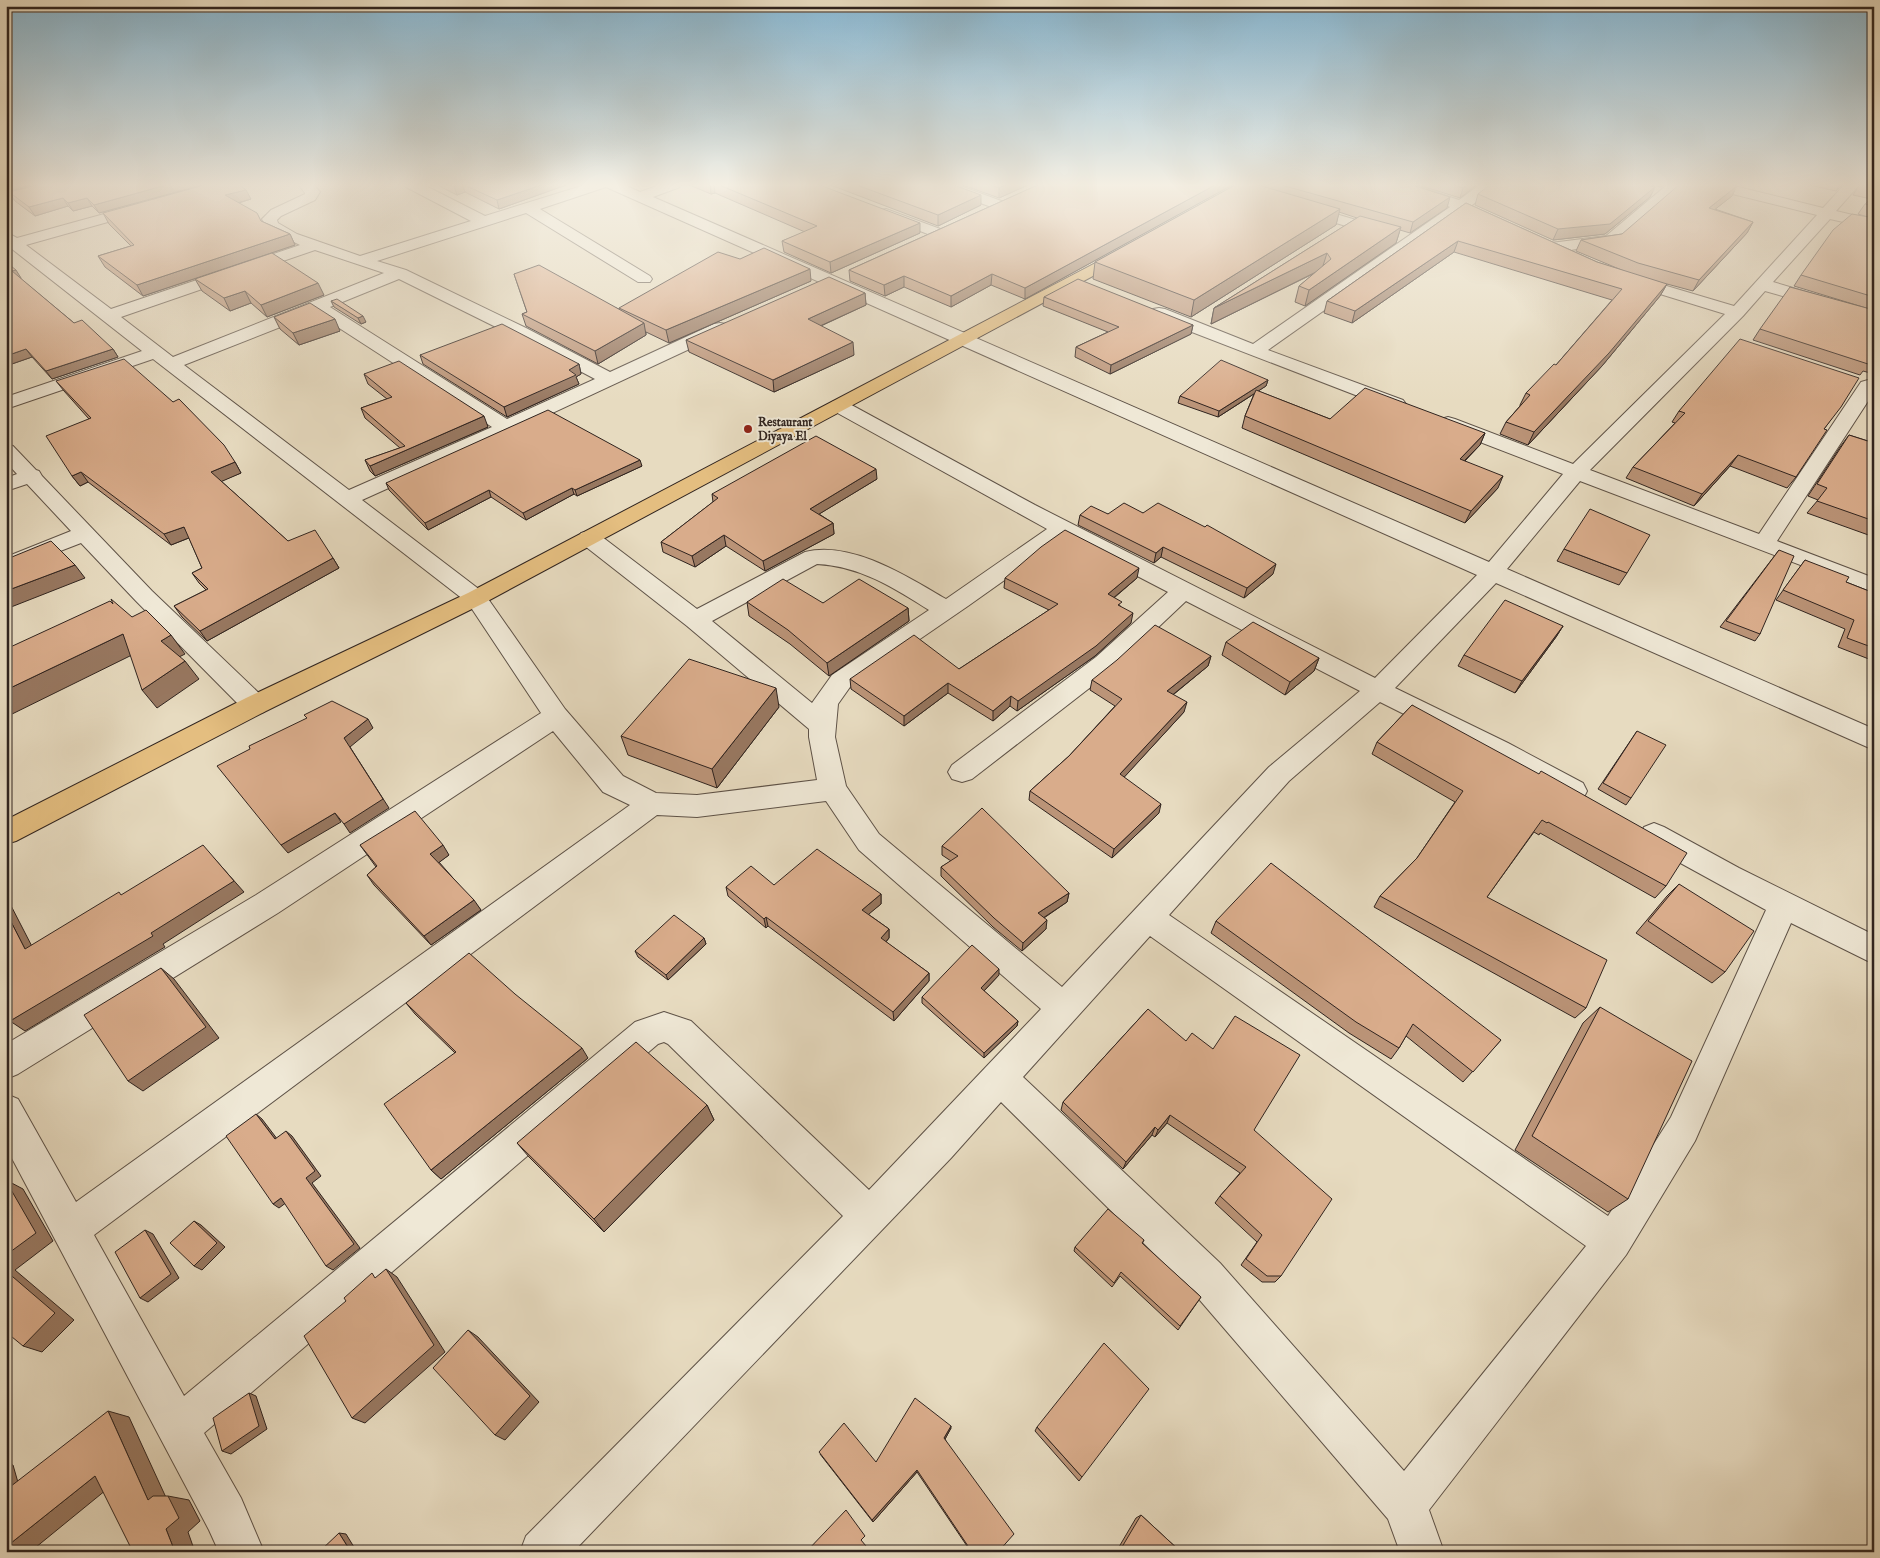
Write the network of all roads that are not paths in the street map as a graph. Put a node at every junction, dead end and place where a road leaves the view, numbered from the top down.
1 (29, 257) edge
2 (281, 257) edge
3 (348, 257) edge
4 (373, 257) edge
5 (605, 257) edge
6 (786, 257) edge
7 (1123, 257) edge
8 (1388, 257) edge
9 (1572, 257) edge
10 (1786, 257) edge
11 (1577, 259) edge
12 (360, 261) junction
13 (400, 274) junction
14 (1617, 276) edge
15 (838, 278) junction
16 (644, 279) dead end
17 (1761, 284) junction
18 (804, 292) edge
19 (1138, 305) edge
20 (317, 306) junction
21 (1737, 312) junction
22 (1208, 315) edge
23 (108, 316) junction
24 (1874, 317) edge
25 (735, 321) edge
26 (1192, 326) junction
27 (1713, 335) junction
28 (962, 340) junction
29 (1731, 341) dead end
30 (1255, 352) junction
31 (163, 358) junction
32 (609, 379) junction
33 (1864, 385) edge
34 (6, 403) edge
35 (838, 406) junction
36 (506, 427) junction
37 (6, 450) edge
38 (1576, 472) junction
39 (32, 475) junction
40 (6, 485) edge
41 (346, 499) junction
42 (1063, 528) junction
43 (86, 533) junction
44 (589, 538) junction
45 (1764, 544) junction
46 (6, 565) edge
47 (1493, 572) junction
48 (1874, 586) edge
49 (1184, 590) junction
50 (144, 596) junction
51 (476, 598) junction
52 (118, 608) edge
53 (946, 610) junction
54 (695, 620) junction
55 (1378, 690) junction
56 (255, 705) junction
57 (556, 716) junction
58 (823, 726) junction
59 (1874, 740) edge
60 (962, 772) dead end
61 (833, 790) junction
62 (1593, 802) edge
63 (652, 804) junction
64 (1635, 825) edge
65 (6, 833) edge
66 (1784, 904) junction
67 (1147, 917) junction
68 (1874, 950) edge
69 (1063, 1008) junction
70 (6, 1062) edge
71 (1000, 1077) junction
72 (6, 1111) edge
73 (869, 1216) junction
74 (70, 1229) junction
75 (1613, 1242) junction
76 (178, 1428) junction
77 (1405, 1505) junction
78 (242, 1552) edge
79 (542, 1552) edge
80 (1422, 1552) edge

1 - 23 street
2 - 23 street
3 - 12 street
4 - 12 street
5 - 16 street
6 - 15 street
7 - 28 main road
8 - 30 street
9 - 11 street
10 - 17 street
12 - 13 street
13 - 20 street
13 - 32 street
14 - 21 street
15 - 18 street
15 - 28 street
17 - 21 street
17 - 24 street
19 - 26 street
20 - 31 street
20 - 36 street
21 - 27 street
22 - 26 street
23 - 31 street
25 - 32 street
26 - 30 street
27 - 29 street
27 - 38 street
28 - 35 main road
28 - 47 street
30 - 38 street
31 - 34 street
31 - 41 street
32 - 36 street
33 - 45 street
35 - 42 street
35 - 44 main road
36 - 41 street
37 - 39 street
38 - 45 street
38 - 47 street
39 - 40 street
39 - 43 street
41 - 51 street
42 - 49 street
42 - 53 street
43 - 46 street
43 - 50 street
44 - 51 main road
44 - 54 street
45 - 48 street
47 - 55 street
47 - 59 street
49 - 55 street
49 - 60 street
50 - 52 street
50 - 56 street
51 - 56 main road
51 - 57 street
53 - 54 street
53 - 58 street
54 - 58 street
55 - 62 street
55 - 67 street
56 - 65 main road
57 - 63 street
57 - 70 street
58 - 61 street
61 - 63 street
61 - 69 street
63 - 74 street
64 - 66 street
66 - 68 street
66 - 75 street
67 - 69 street
67 - 75 street
69 - 71 street
71 - 73 street
71 - 77 street
72 - 74 street
73 - 76 street
73 - 79 street
74 - 76 street
75 - 77 street
76 - 78 street
77 - 80 street

